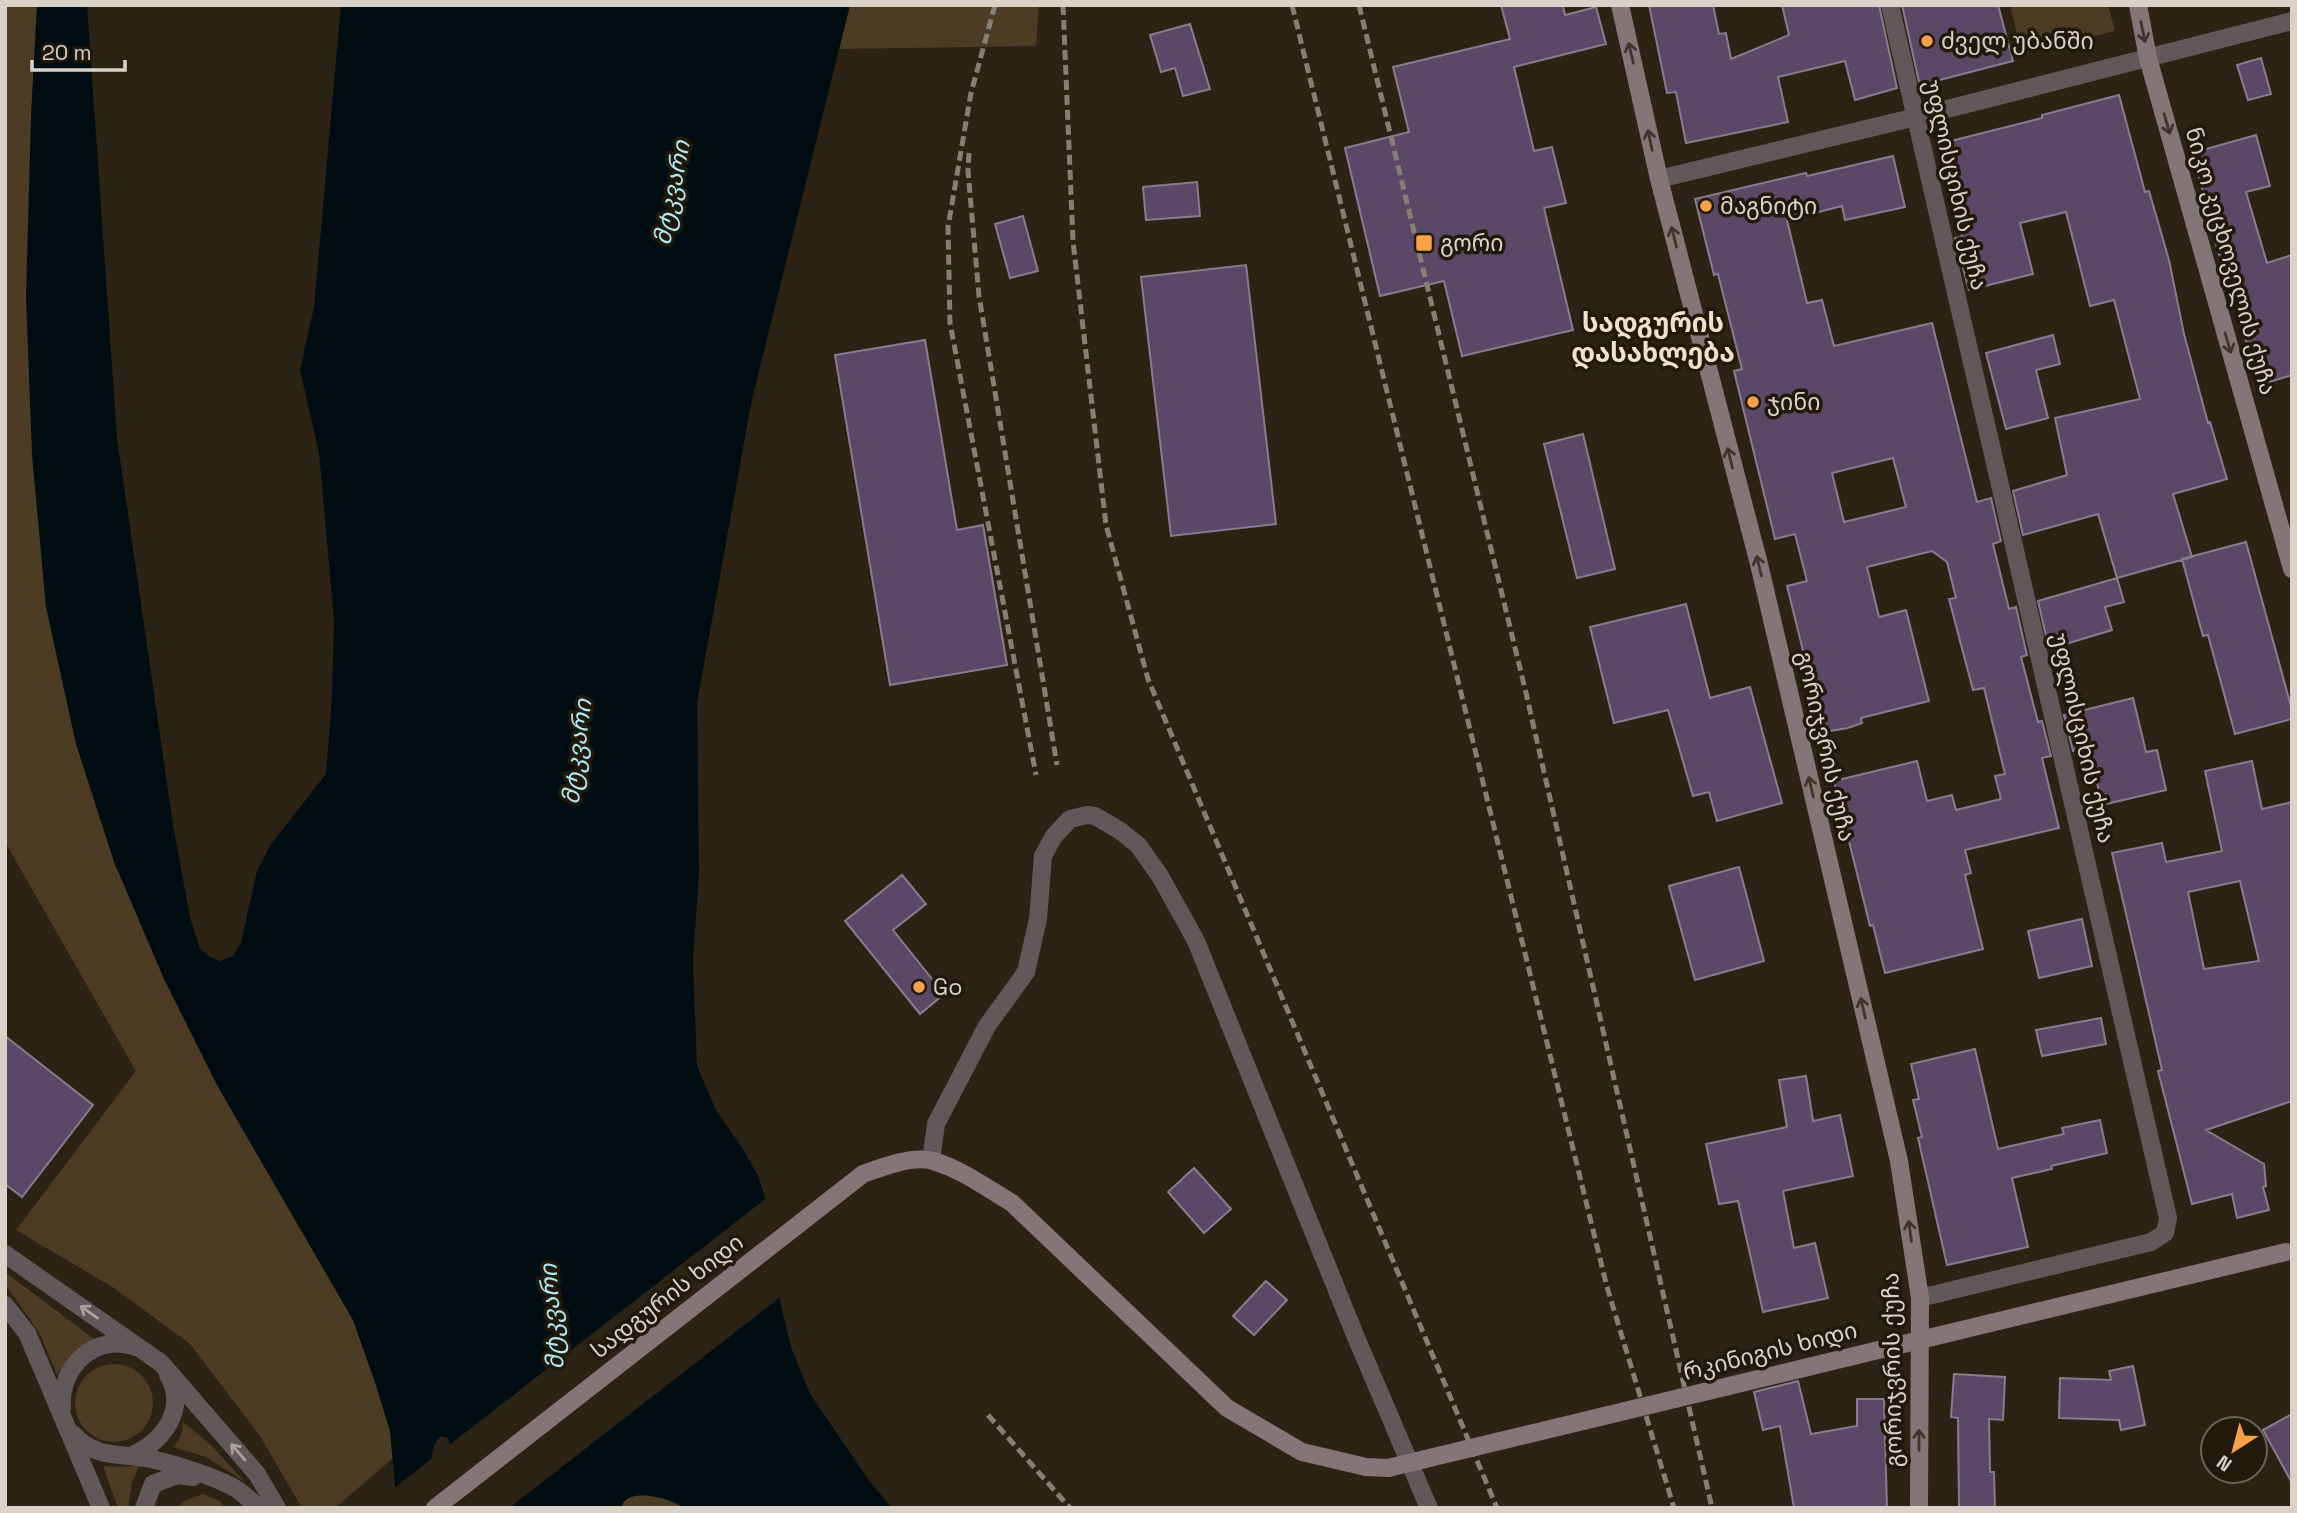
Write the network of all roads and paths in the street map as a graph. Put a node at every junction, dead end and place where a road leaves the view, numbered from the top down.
1 (1620, 5) edge
2 (1890, 5) edge
3 (2138, 5) edge
4 (2292, 20) edge
5 (2148, 58) junction
6 (1916, 117) junction
7 (1659, 179) junction
8 (2292, 569) edge
9 (931, 1160) junction
10 (2289, 1251) edge
11 (5, 1254) edge
12 (1920, 1298) junction
13 (5, 1305) edge
14 (145, 1351) junction
15 (161, 1363) junction
16 (66, 1422) junction
17 (162, 1435) junction
18 (133, 1455) junction
19 (158, 1460) junction
20 (214, 1480) junction
21 (153, 1484) junction
22 (101, 1508) edge
23 (144, 1508) edge
24 (259, 1508) edge
25 (277, 1508) edge
26 (435, 1508) edge
27 (1429, 1508) edge
28 (1919, 1508) edge

7 -> 1 main road, გორიჯვრის ქუჩა
2 - 6 street, უფლისციხის ქუჩა
3 -> 5 main road, ნიკო კეცხოველის ქუჩა
4 - 5 street
5 - 6 street
5 -> 8 main road, ნიკო კეცხოველის ქუჩა
6 - 7 street
6 - 12 street, უფლისციხის ქუჩა
12 -> 7 main road, გორიჯვრის ქუჩა
9 - 10 main road, რკინიგის ხიდი, bridge
9 - 26 main road, სადგურის ხიდი
9 - 27 street
14 -> 11 street
28 -> 12 main road, გორიჯვრის ქუჩა
13 - 16 street
14 - 15 street
14 - 16 street
15 - 17 street
25 -> 15 street
16 - 18 street
16 - 22 street
17 - 18 street
17 - 19 street
18 - 19 street
19 - 20 street
19 - 21 street
20 - 21 street
20 - 24 street
21 - 23 street

